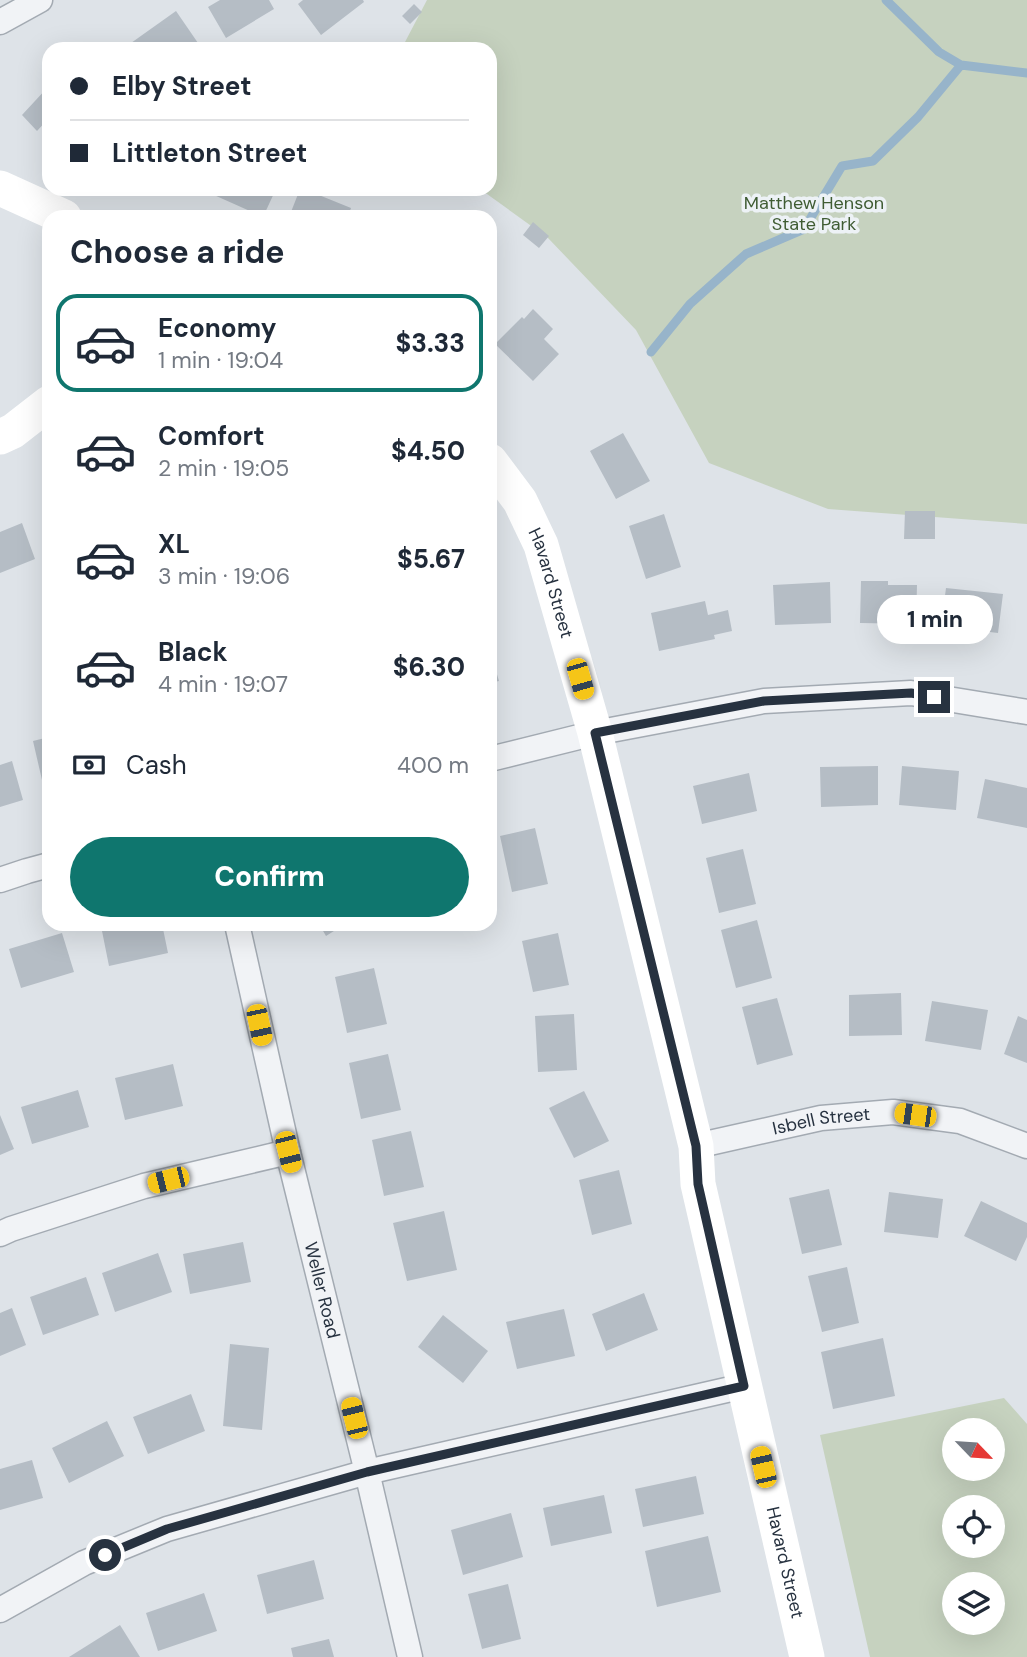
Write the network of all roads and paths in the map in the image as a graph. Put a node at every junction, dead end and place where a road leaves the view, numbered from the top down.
1 (40, 0) edge
2 (0, 22) edge
3 (0, 188) edge
4 (49, 210) edge
5 (42, 408) edge
6 (0, 437) edge
7 (497, 470) edge
8 (1027, 712) edge
9 (595, 733) junction
10 (497, 757) edge
11 (42, 867) edge
12 (0, 880) edge
13 (239, 931) edge
14 (696, 1146) junction
15 (1027, 1146) edge
16 (288, 1152) junction
17 (0, 1234) edge
18 (744, 1386) junction
19 (367, 1472) junction
20 (0, 1610) edge
21 (410, 1657) edge
22 (807, 1657) edge

1 - 2 street
3 - 4 street
5 - 6 street
7 - 9 street, Havard Street
8 - 9 street
9 - 10 street
9 - 14 street, Havard Street
11 - 12 street
13 - 16 street, Weller Road
14 - 15 street, Isbell Street
14 - 18 street, Havard Street
16 - 17 street
16 - 19 street, Weller Road
18 - 19 street
18 - 22 street, Havard Street
19 - 20 street
19 - 21 street, Weller Road

